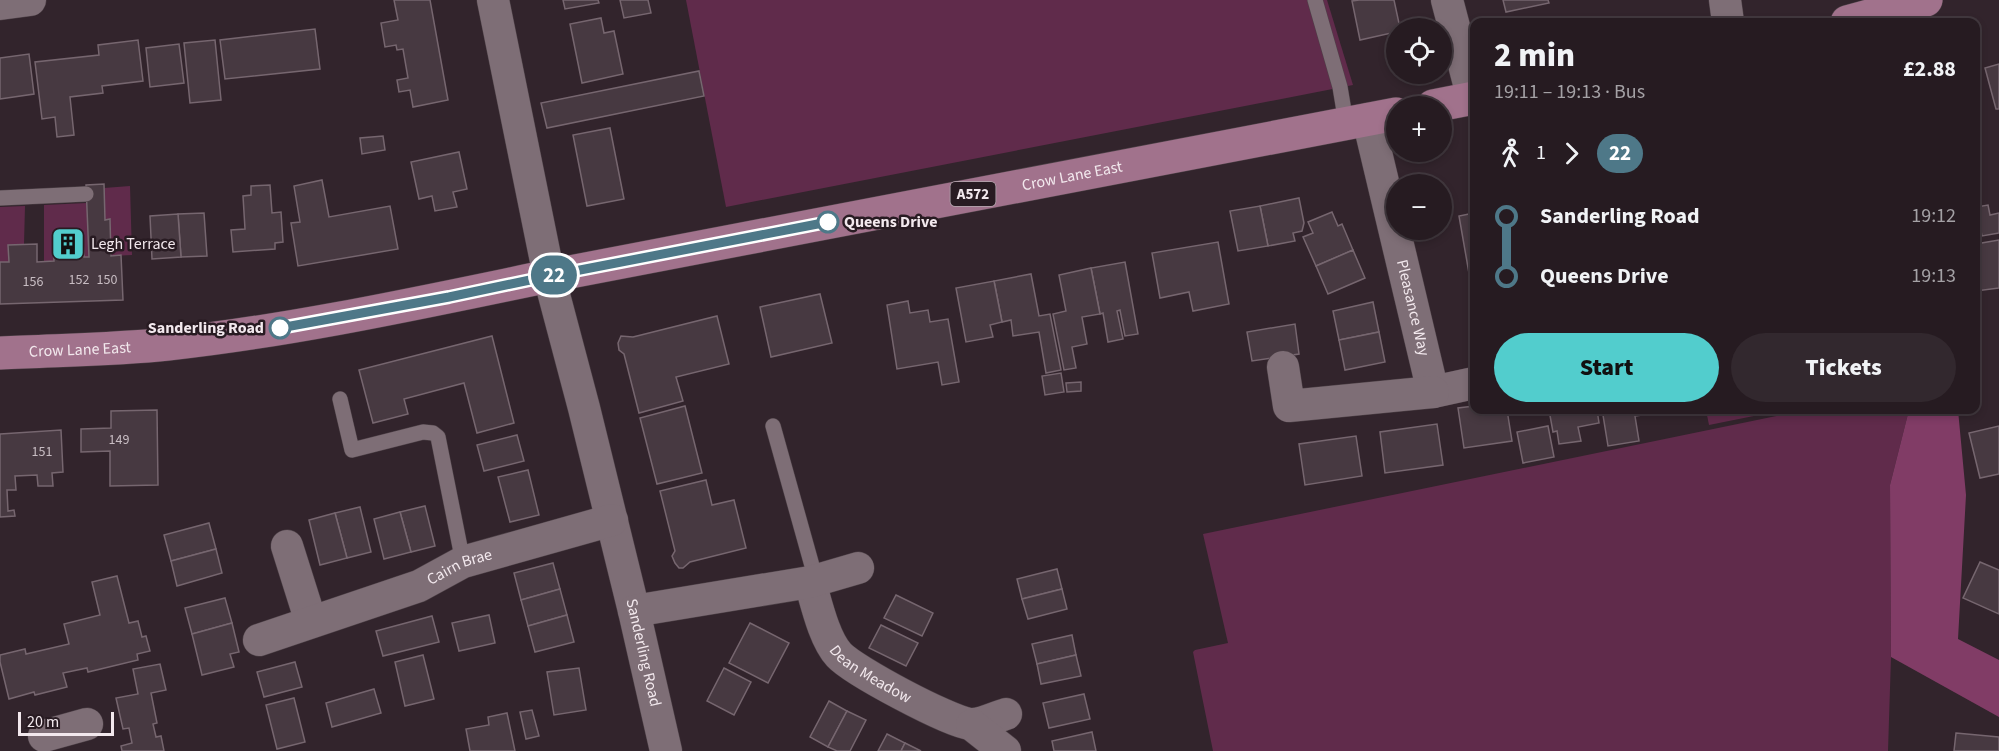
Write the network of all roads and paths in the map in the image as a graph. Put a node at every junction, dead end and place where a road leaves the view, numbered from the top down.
1 (30, 0) edge
2 (493, 0) edge
3 (1315, 0) edge
4 (1447, 0) edge
5 (1725, 0) edge
6 (1926, 0) edge
7 (0, 4) edge
8 (1727, 18) edge
9 (1861, 18) edge
10 (1470, 83) edge
11 (1470, 99) edge
12 (1452, 102) edge
13 (1370, 119) edge
14 (86, 194) dead end
15 (0, 198) edge
16 (549, 276) junction
17 (0, 352) edge
18 (1283, 367) dead end
19 (1470, 384) edge
20 (1433, 392) junction
21 (340, 399) dead end
22 (773, 426) dead end
23 (612, 520) junction
24 (287, 546) dead end
25 (463, 562) junction
26 (858, 568) dead end
27 (813, 581) junction
28 (634, 611) junction
29 (311, 622) junction
30 (259, 640) dead end
31 (1006, 714) dead end
32 (972, 725) junction
33 (664, 751) edge
34 (1005, 751) edge

1 - 7 street
2 - 16 street
3 - 13 lane
4 - 10 street
5 - 8 street
6 - 9 main road
11 - 12 main road
13 - 16 main road, Crow Lane East / A572
13 - 20 street, Pleasance Way
14 - 15 lane
16 - 17 main road, Crow Lane East / A572
16 - 23 street, Sanderling Road
18 - 20 street
19 - 20 street
21 - 25 lane
22 - 27 lane
23 - 25 street, Cairn Brae
23 - 28 street, Sanderling Road
24 - 29 street
25 - 29 street, Cairn Brae
26 - 27 street
27 - 28 street
27 - 32 street, Dean Meadow
28 - 33 street, Sanderling Road
29 - 30 street, Cairn Brae
31 - 32 street
32 - 34 street, Dean Meadow

